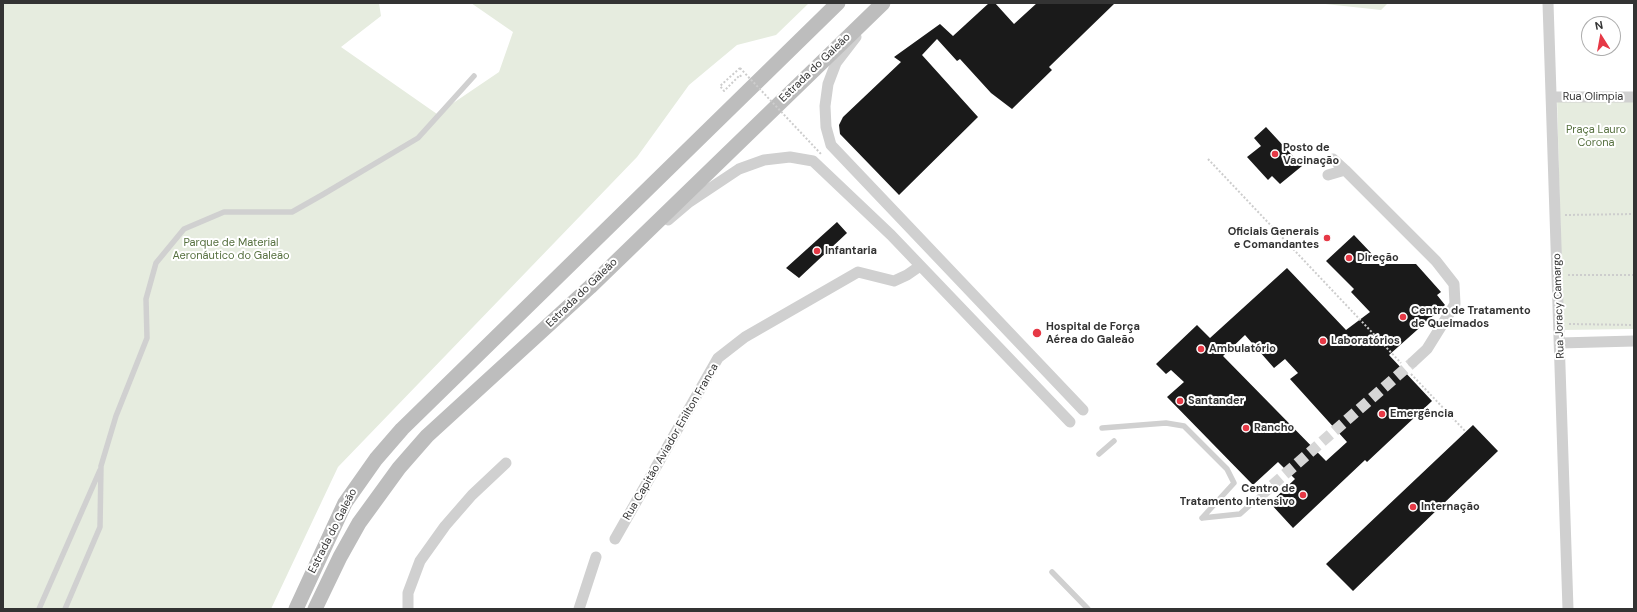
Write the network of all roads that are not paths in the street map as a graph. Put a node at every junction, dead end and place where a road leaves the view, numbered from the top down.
1 (838, 3) edge
2 (1548, 3) edge
3 (881, 4) edge
4 (474, 76) dead end
5 (1551, 97) junction
6 (1634, 97) edge
7 (1333, 159) dead end
8 (1345, 170) junction
9 (1328, 174) dead end
10 (920, 266) junction
11 (590, 287) junction
12 (1634, 341) edge
13 (1560, 344) junction
14 (1407, 365) tunnel mouth
15 (1083, 410) dead end
16 (1070, 422) dead end
17 (1102, 428) dead end
18 (1114, 441) dead end
19 (1098, 454) dead end
20 (506, 463) dead end
21 (101, 466) junction
22 (1260, 496) tunnel mouth
23 (615, 539) dead end
24 (596, 557) dead end
25 (1052, 572) dead end
26 (39, 609) edge
27 (65, 609) edge
28 (296, 609) edge
29 (315, 609) edge
30 (408, 609) edge
31 (579, 609) edge
32 (1088, 609) edge
33 (1568, 609) edge

1 - 28 main road, Estrada do Galeão
2 - 5 street, Rua Joracy Camargo
3 - 11 main road, Estrada do Galeão
3 - 15 street
4 - 21 lane
5 - 6 street, Rua Olimpia
5 - 13 street, Rua Joracy Camargo
7 - 8 street
8 - 9 street
8 - 14 street
10 - 11 street
10 - 16 street
10 - 23 street, Rua Capitão Aviador Enilton Franca
11 - 29 main road, Estrada do Galeão
12 - 13 street
13 - 33 street, Rua Joracy Camargo
17 - 22 lane
18 - 19 lane
20 - 30 street
21 - 26 lane
21 - 27 lane
24 - 31 street
25 - 32 lane

